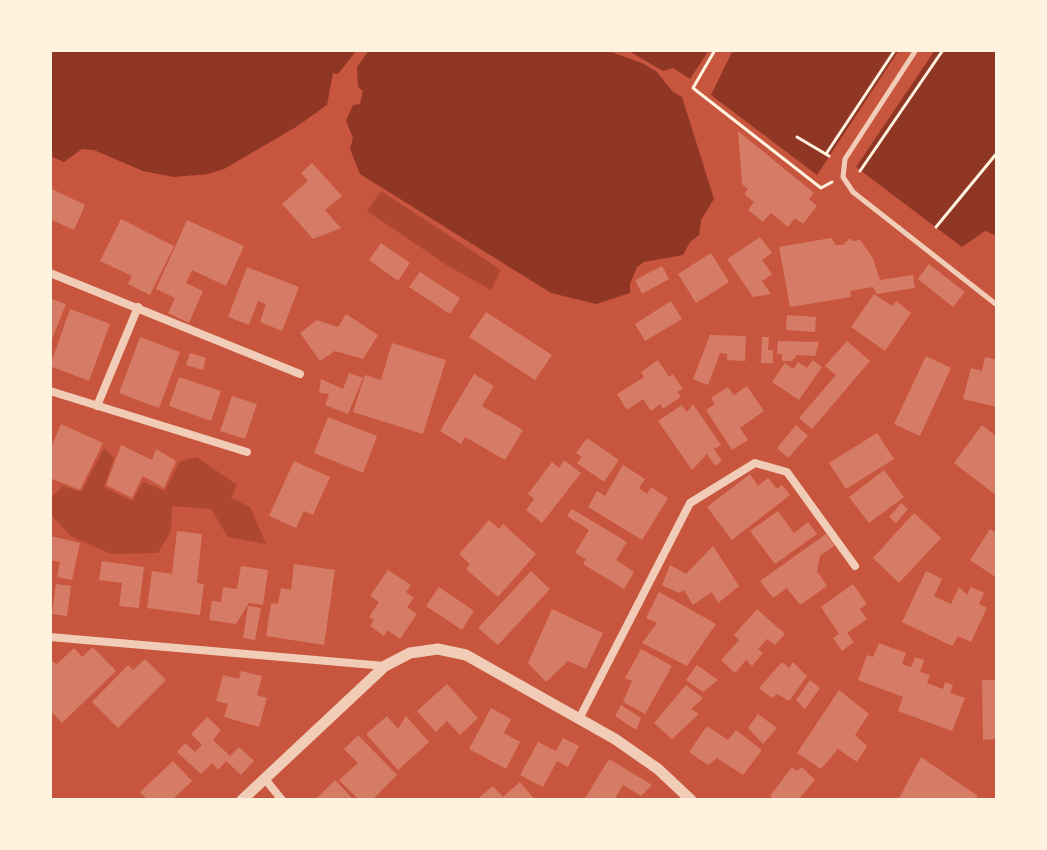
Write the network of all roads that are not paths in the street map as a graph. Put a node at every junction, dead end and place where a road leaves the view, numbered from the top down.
1 (916, 50) edge
2 (50, 273) edge
3 (997, 305) edge
4 (138, 307) junction
5 (300, 374) dead end
6 (50, 391) edge
7 (97, 406) junction
8 (247, 452) dead end
9 (855, 566) dead end
10 (50, 637) edge
11 (385, 666) junction
12 (579, 719) junction
13 (265, 779) junction
14 (242, 800) edge
15 (282, 800) edge
16 (691, 800) edge

1 - 3 lane
2 - 4 street
4 - 5 street
4 - 7 street
6 - 7 street
7 - 8 street
9 - 12 street
10 - 11 street
11 - 12 street
11 - 13 street
12 - 16 street
13 - 14 street
13 - 15 street

